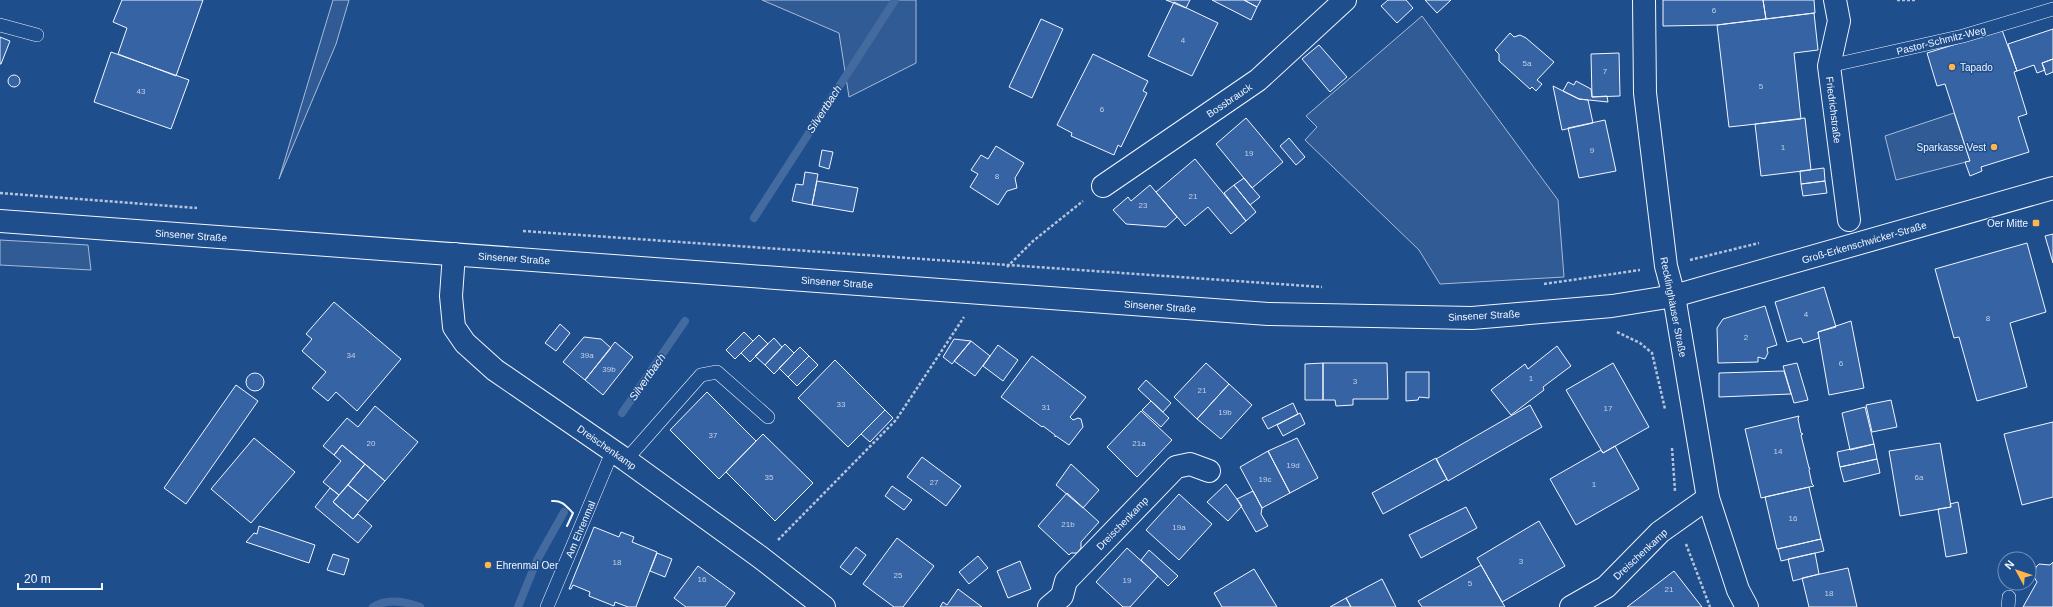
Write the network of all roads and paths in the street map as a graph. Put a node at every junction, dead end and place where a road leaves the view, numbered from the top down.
1 (1345, 0) edge
2 (1644, 0) edge
3 (1835, 0) edge
4 (1897, 0) edge
5 (1916, 0) edge
6 (2053, 9) edge
7 (0, 25) edge
8 (37, 35) dead end
9 (1828, 66) junction
10 (1102, 186) joint
11 (2053, 188) edge
12 (0, 193) edge
13 (198, 208) dead end
14 (1849, 220) dead end
15 (0, 221) edge
16 (515, 231) dead end
17 (454, 254) junction
18 (1007, 266) junction
19 (1666, 266) junction
20 (1608, 275) junction
21 (1539, 285) dead end
22 (1329, 288) dead end
23 (980, 293) junction
24 (1674, 296) junction
25 (1612, 306) junction
26 (1665, 411) dead end
27 (768, 417) dead end
28 (1672, 447) dead end
29 (620, 455) junction
30 (1209, 471) dead end
31 (1708, 498) junction
32 (1677, 521) junction
33 (760, 557) junction
34 (547, 607) edge
35 (824, 607) edge
36 (1049, 607) edge
37 (1571, 607) edge
38 (1710, 607) edge
39 (1747, 607) edge

1 - 10 street, Bossbrauck
2 - 19 street, Recklinghäuser Straße
3 - 9 street, Friedrichstraße
4 - 5 path
6 - 9 lane, Pastor-Schmitz-Weg
7 - 8 lane
9 - 14 street, Friedrichstraße
10 - 18 path
11 - 24 street, Groß-Erkenschwicker-Straße
12 - 13 path
15 - 17 street, Sinsener Straße
16 - 18 path
17 - 23 street, Sinsener Straße
17 - 29 street, Dreischenkamp
18 - 22 path
18 - 23 path
19 - 20 path
19 - 24 street, Recklinghäuser Straße
20 - 21 path
20 - 25 path
23 - 25 street, Sinsener Straße
23 - 33 path
24 - 25 street, Sinsener Straße
24 - 31 street, Recklinghäuser Straße
25 - 26 path
27 - 29 lane, Am Ehrenmal
28 - 32 path
29 - 33 street, Dreischenkamp
29 - 34 lane, Am Ehrenmal
30 - 36 street, Dreischenkamp
31 - 32 street, Dreischenkamp
31 - 39 street, Recklinghäuser Straße
32 - 37 street, Dreischenkamp
32 - 38 path
33 - 35 street, Dreischenkamp

